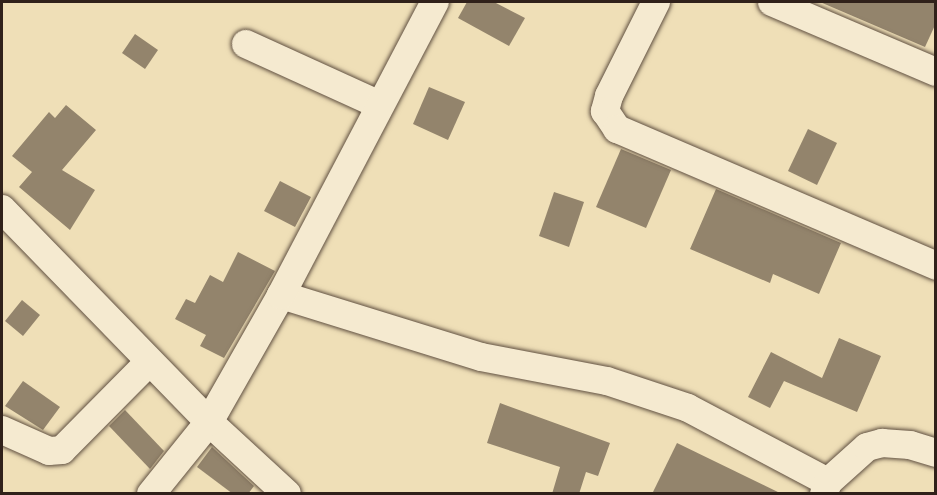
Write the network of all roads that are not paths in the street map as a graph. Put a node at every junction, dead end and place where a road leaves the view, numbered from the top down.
1 (435, 2) edge
2 (657, 2) edge
3 (772, 2) edge
4 (246, 44) dead end
5 (936, 72) edge
6 (380, 105) junction
7 (2, 209) edge
8 (936, 266) edge
9 (281, 295) junction
10 (149, 362) junction
11 (209, 422) junction
12 (2, 430) edge
13 (936, 453) edge
14 (826, 488) edge
15 (151, 494) edge
16 (287, 494) edge

1 - 6 street
2 - 8 street
3 - 5 street
4 - 6 street
6 - 9 street
7 - 10 street
9 - 11 street
9 - 14 street
10 - 11 street
10 - 12 street
11 - 15 street
11 - 16 street
13 - 14 street

